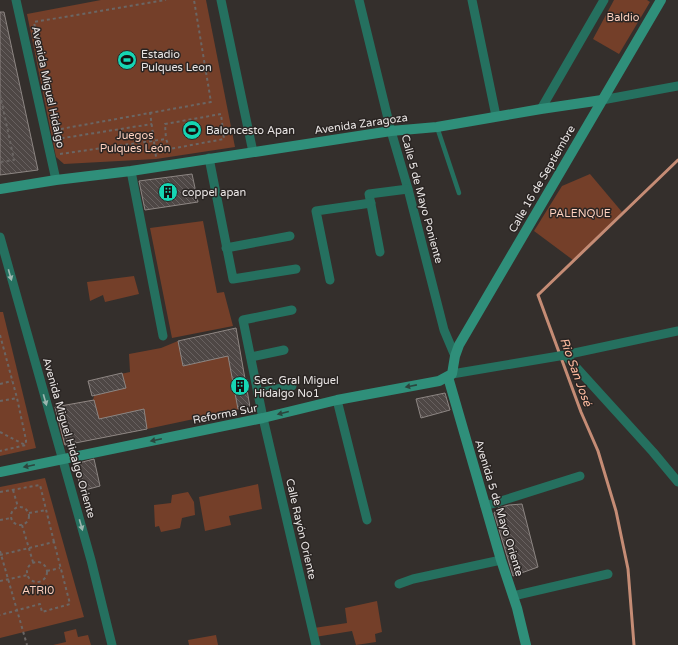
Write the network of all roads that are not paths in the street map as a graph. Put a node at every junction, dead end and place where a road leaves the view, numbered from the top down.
1 (16, 0) edge
2 (221, 0) edge
3 (360, 0) edge
4 (472, 0) edge
5 (604, 0) edge
6 (661, 0) edge
7 (678, 86) edge
8 (602, 100) junction
9 (541, 109) junction
10 (496, 116) junction
11 (437, 127) junction
12 (391, 131) junction
13 (253, 152) junction
14 (209, 158) junction
15 (131, 171) junction
16 (56, 180) junction
17 (0, 189) edge
18 (408, 189) junction
19 (460, 193) dead end
20 (371, 203) junction
21 (290, 236) dead end
22 (0, 237) edge
23 (226, 248) junction
24 (380, 252) dead end
25 (296, 269) dead end
26 (330, 280) dead end
27 (292, 310) dead end
28 (678, 331) edge
29 (163, 336) dead end
30 (284, 350) dead end
31 (565, 355) junction
32 (251, 356) junction
33 (455, 356) junction
34 (450, 376) junction
35 (292, 386) dead end
36 (258, 393) junction
37 (337, 400) junction
38 (263, 418) junction
39 (62, 459) junction
40 (0, 472) edge
41 (580, 476) dead end
42 (678, 482) edge
43 (485, 506) junction
44 (367, 520) dead end
45 (500, 560) junction
46 (608, 574) dead end
47 (399, 584) dead end
48 (513, 596) junction
49 (112, 645) edge
50 (316, 645) edge
51 (526, 645) edge

1 - 16 street, Avenida Miguel Hidalgo
2 - 13 street
3 - 12 street, Calle 5 de Mayo Poniente
4 - 10 street
5 - 9 street
6 - 8 main road, Calle 16 de Septiembre
7 - 8 street, Avenida Zaragoza
8 - 9 main road, Avenida Zaragoza
8 - 33 main road, Calle 16 de Septiembre
9 - 10 main road, Avenida Zaragoza
10 - 11 main road, Avenida Zaragoza
11 - 12 main road, Avenida Zaragoza
11 - 19 lane
12 - 13 main road, Avenida Zaragoza
12 - 18 street, Calle 5 de Mayo Poniente
13 - 14 main road, Avenida Zaragoza
14 - 15 main road, Avenida Zaragoza
14 - 23 street
15 - 16 main road, Avenida Zaragoza
15 - 29 street
16 - 17 main road, Avenida Zaragoza
18 - 20 street
18 - 33 street, Calle 5 de Mayo Poniente
20 - 24 street
20 - 26 street
21 - 23 street
22 -> 39 street, Avenida Miguel Hidalgo Oriente
23 - 25 street
27 - 32 street, Calle Rayón Oriente
28 - 31 street
30 - 32 street
31 - 34 street
31 - 42 street
32 - 36 street, Calle Rayón Oriente
33 - 34 main road, Calle 16 de Septiembre
34 -> 37 main road, Reforma Sur
34 - 43 main road, Avenida 5 de Mayo Oriente
35 - 36 street
36 - 38 street, Calle Rayón Oriente
37 -> 38 main road, Reforma Sur
37 - 44 street
38 -> 39 main road, Reforma Sur
38 - 50 street, Calle Rayón Oriente
39 -> 40 main road, Reforma Sur
39 -> 49 street, Avenida Miguel Hidalgo Oriente
41 - 43 street
43 - 45 main road, Avenida 5 de Mayo Oriente
45 - 47 street
45 - 48 main road, Avenida 5 de Mayo Oriente
46 - 48 street
48 - 51 main road, Avenida 5 de Mayo Oriente

